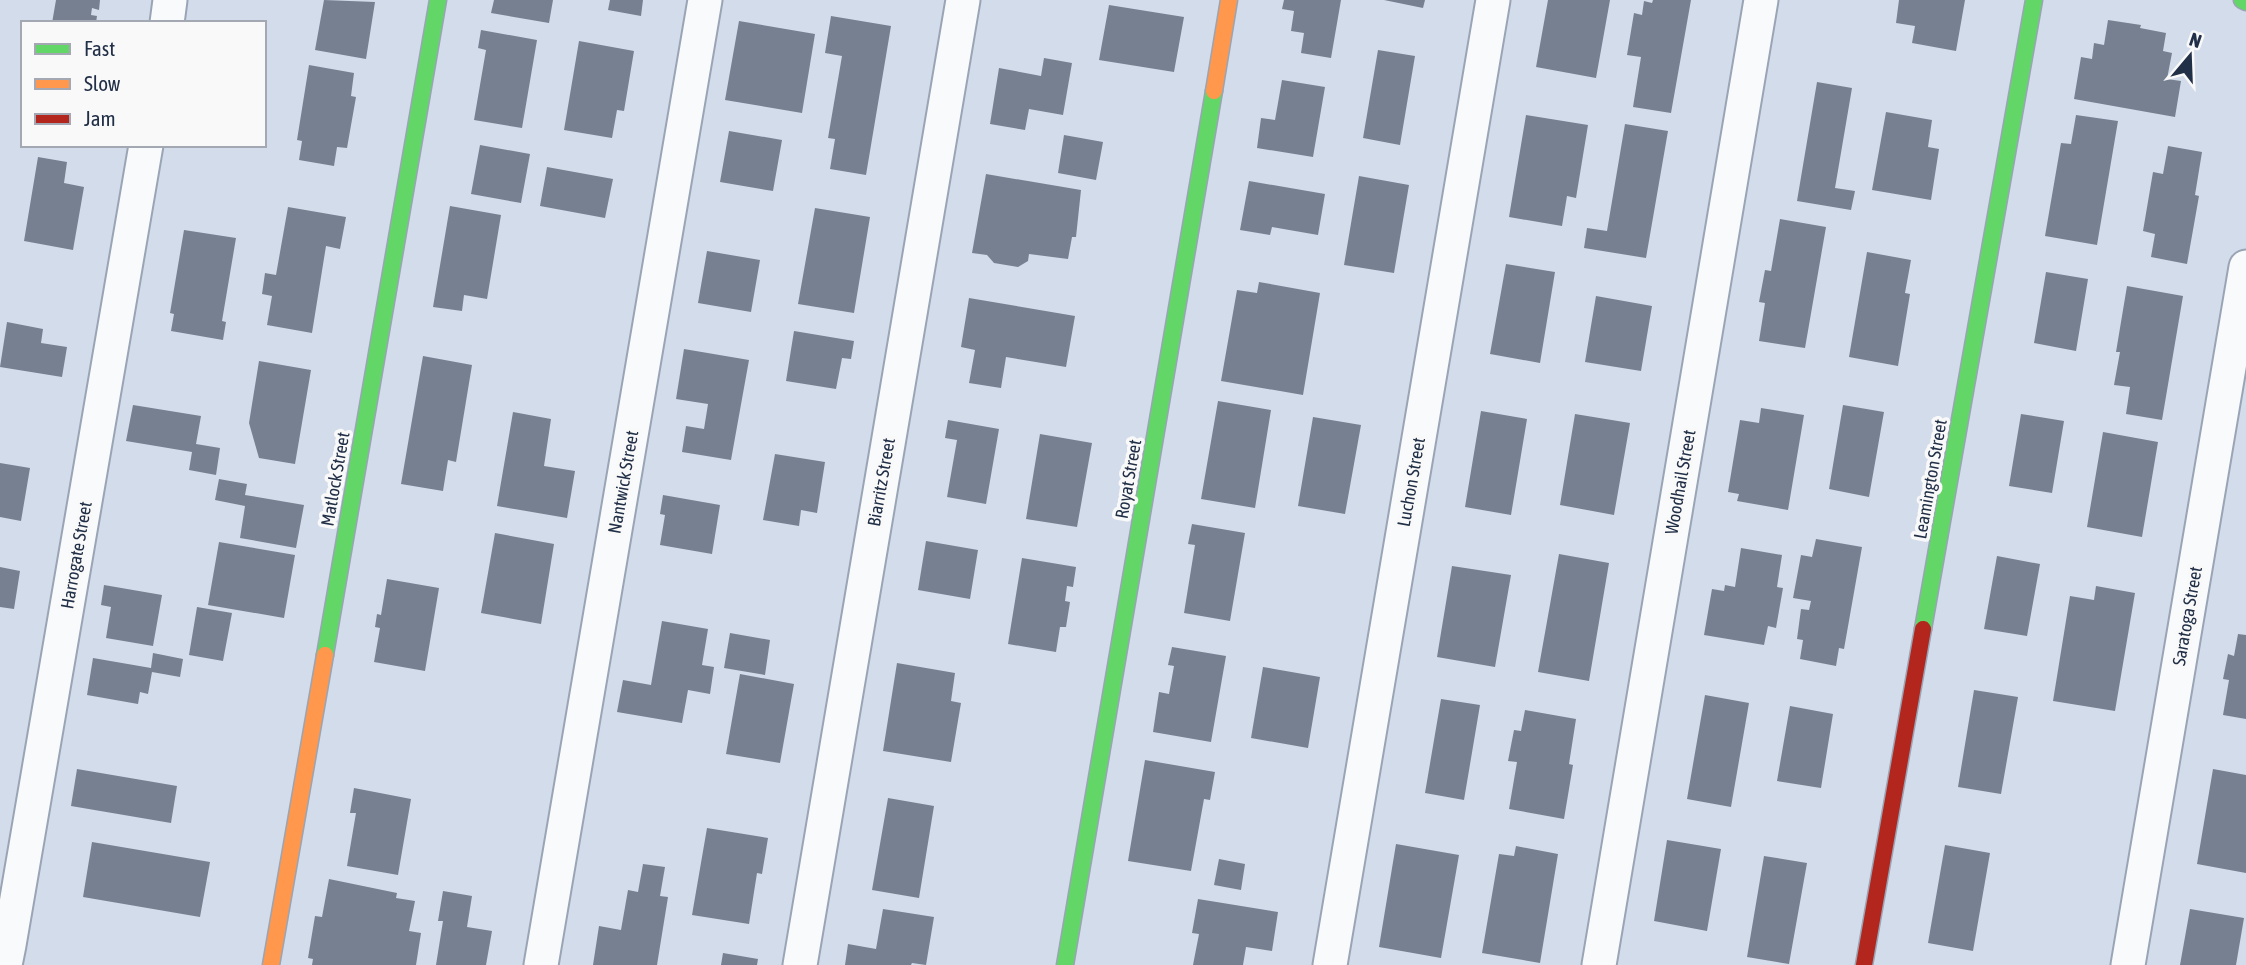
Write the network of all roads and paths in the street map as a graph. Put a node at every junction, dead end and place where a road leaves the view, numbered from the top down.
1 (170, 0) edge
2 (438, 0) edge
3 (705, 0) edge
4 (963, 0) edge
5 (1229, 0) edge
6 (1493, 0) edge
7 (1761, 0) edge
8 (2035, 0) edge
9 (167, 21) edge
10 (146, 147) edge
11 (2246, 267) edge
12 (2, 965) edge
13 (271, 965) edge
14 (541, 965) edge
15 (800, 965) edge
16 (1065, 965) edge
17 (1330, 965) edge
18 (1599, 965) edge
19 (1864, 965) edge
20 (2128, 965) edge

1 - 9 street
2 - 13 street, Matlock Street
3 - 14 street, Nantwick Street
4 - 15 street, Biarritz Street
5 - 16 street, Royat Street
6 - 17 street, Luchon Street
7 - 18 street, Woodhail Street
8 - 19 street, Leamington Street
10 - 12 street, Harrogate Street
11 - 20 street, Saratoga Street

